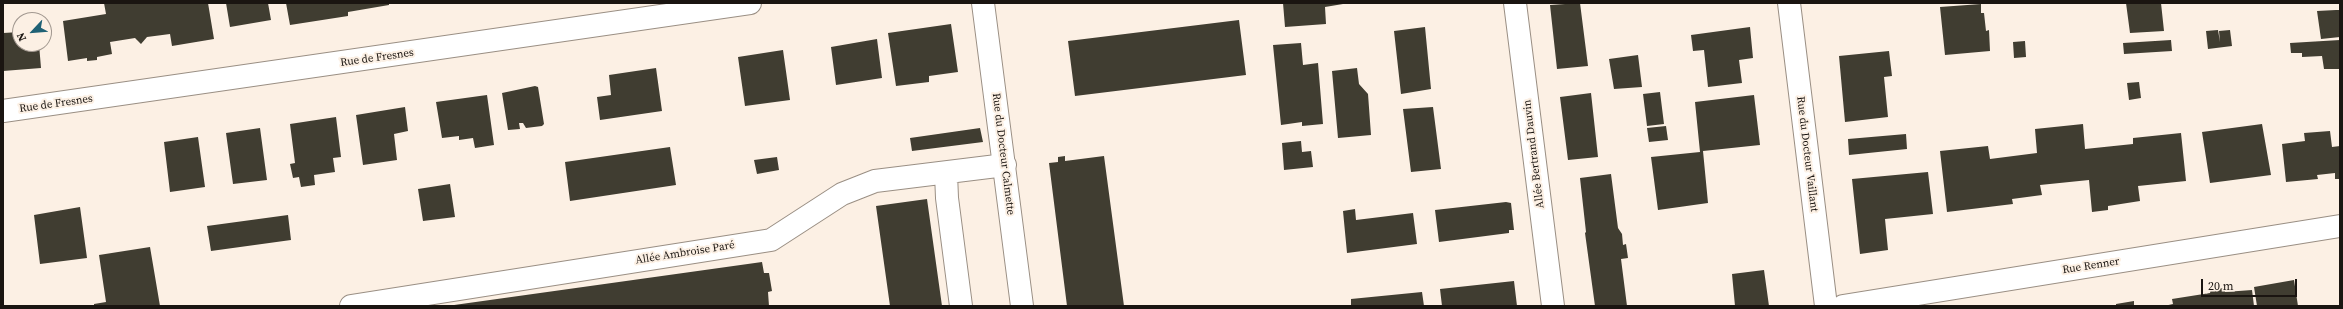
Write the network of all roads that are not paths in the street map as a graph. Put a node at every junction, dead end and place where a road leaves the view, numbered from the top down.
1 (750, 3) edge
2 (983, 3) edge
3 (1515, 3) edge
4 (1789, 3) edge
5 (3, 111) edge
6 (1005, 165) junction
7 (946, 173) junction
8 (2340, 226) edge
9 (351, 306) edge
10 (960, 306) edge
11 (1022, 306) edge
12 (1553, 306) edge
13 (1826, 306) edge
14 (1843, 306) edge

1 - 5 street, Rue de Fresnes
2 - 6 street, Rue du Docteur Calmette
3 - 12 street, Allée Bertrand Dauvin
4 - 13 street, Rue du Docteur Vaillant
6 - 7 street, Allée Ambroise Paré
6 - 11 street, Rue du Docteur Calmette
7 - 9 street, Allée Ambroise Paré
7 - 10 street
8 - 14 street, Rue Renner

